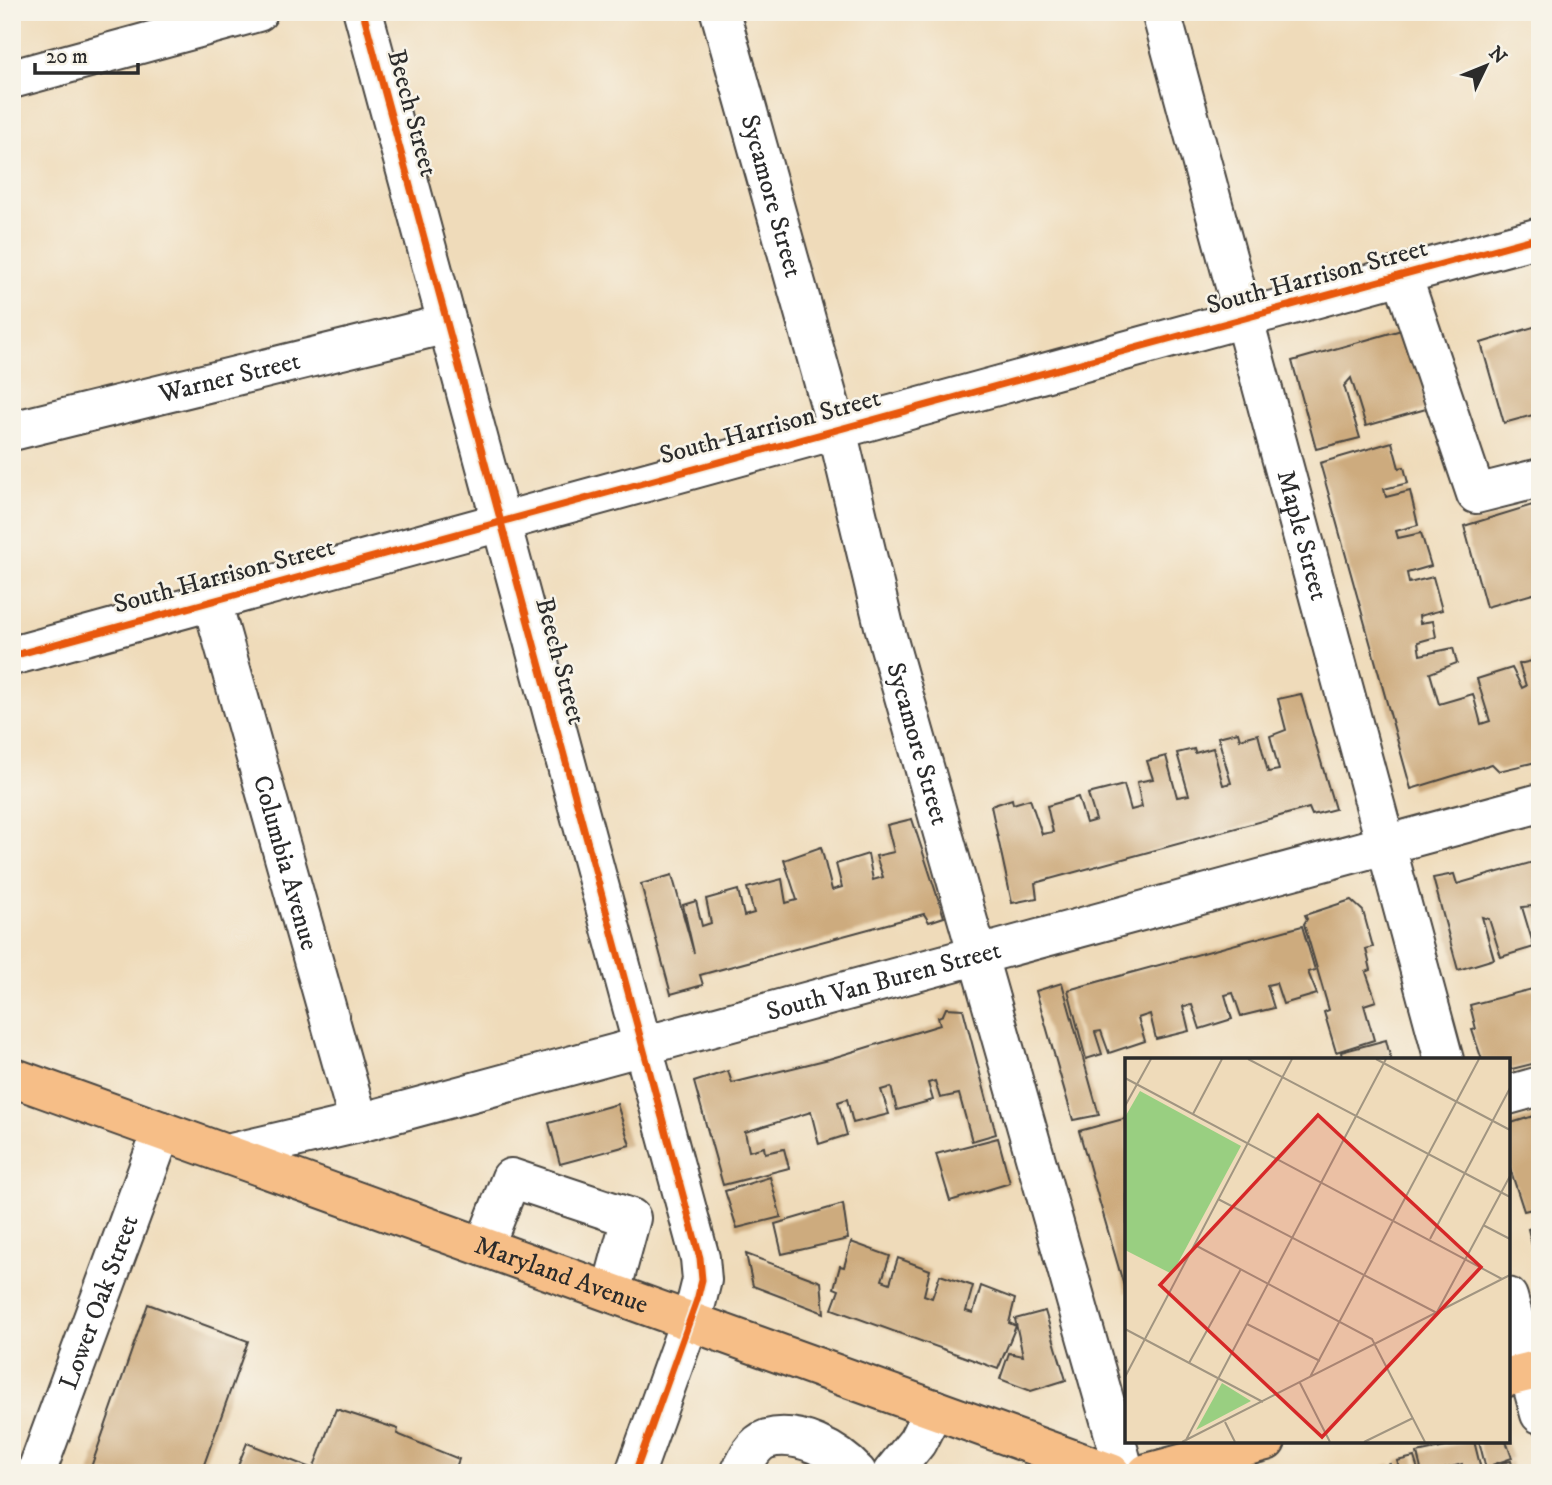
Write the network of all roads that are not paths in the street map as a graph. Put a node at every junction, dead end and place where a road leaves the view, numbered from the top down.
1 (258, 12) edge
2 (363, 12) edge
3 (720, 12) edge
4 (1161, 12) edge
5 (12, 79) edge
6 (1540, 237) edge
7 (1402, 275) junction
8 (1244, 318) junction
9 (447, 324) junction
10 (837, 430) junction
11 (12, 431) edge
12 (1540, 478) edge
13 (501, 522) junction
14 (212, 602) junction
15 (12, 656) edge
16 (1540, 803) edge
17 (1386, 844) junction
18 (977, 956) junction
19 (643, 1046) junction
20 (1443, 1058) edge
21 (12, 1077) edge
22 (1540, 1086) edge
23 (1510, 1094) edge
24 (359, 1123) junction
25 (162, 1131) junction
26 (227, 1154) junction
27 (683, 1195) junction
28 (631, 1218) junction
29 (484, 1247) junction
30 (611, 1292) junction
31 (1510, 1305) edge
32 (689, 1321) junction
33 (1526, 1373) edge
34 (934, 1409) junction
35 (1540, 1414) edge
36 (1259, 1443) edge
37 (36, 1473) edge
38 (635, 1473) edge
39 (740, 1473) edge
40 (857, 1473) edge
41 (892, 1473) edge
42 (1111, 1473) edge
43 (1125, 1473) edge
44 (1147, 1473) edge

1 - 5 street
2 - 9 street, Beech Street
3 - 10 street, Sycamore Street
4 - 8 street, Maple Street
6 - 7 street, South Harrison Street
7 - 8 street, South Harrison Street
7 - 12 street
8 - 10 street, South Harrison Street
8 - 17 street, Maple Street
9 - 11 street, Warner Street
9 - 13 street, Beech Street
10 - 13 street, South Harrison Street
10 - 18 street, Sycamore Street
13 - 14 street, South Harrison Street
13 - 19 street, Beech Street
14 - 15 street, South Harrison Street
14 - 24 street, Columbia Avenue
16 - 17 street, South Van Buren Street
17 - 18 street, South Van Buren Street
17 - 20 street, Maple Street
18 - 19 street, South Van Buren Street
18 - 43 street, Sycamore Street
19 - 24 street, South Van Buren Street
19 - 27 street, Beech Street
21 - 25 main road, Maryland Avenue
22 - 23 street
24 - 26 street, South Van Buren Street
25 - 26 main road, Maryland Avenue
25 - 37 street, Lower Oak Street
26 - 29 main road, Maryland Avenue
27 - 28 street
27 - 32 street, Beech Street
28 - 29 street
28 - 30 street
29 - 30 main road, Maryland Avenue
30 - 32 main road, Maryland Avenue
31 - 33 street
32 - 34 main road, Maryland Avenue
32 - 38 street, Beech Street
33 - 35 street
34 - 41 street
34 - 42 main road, Maryland Avenue
36 - 44 main road
39 - 40 street

